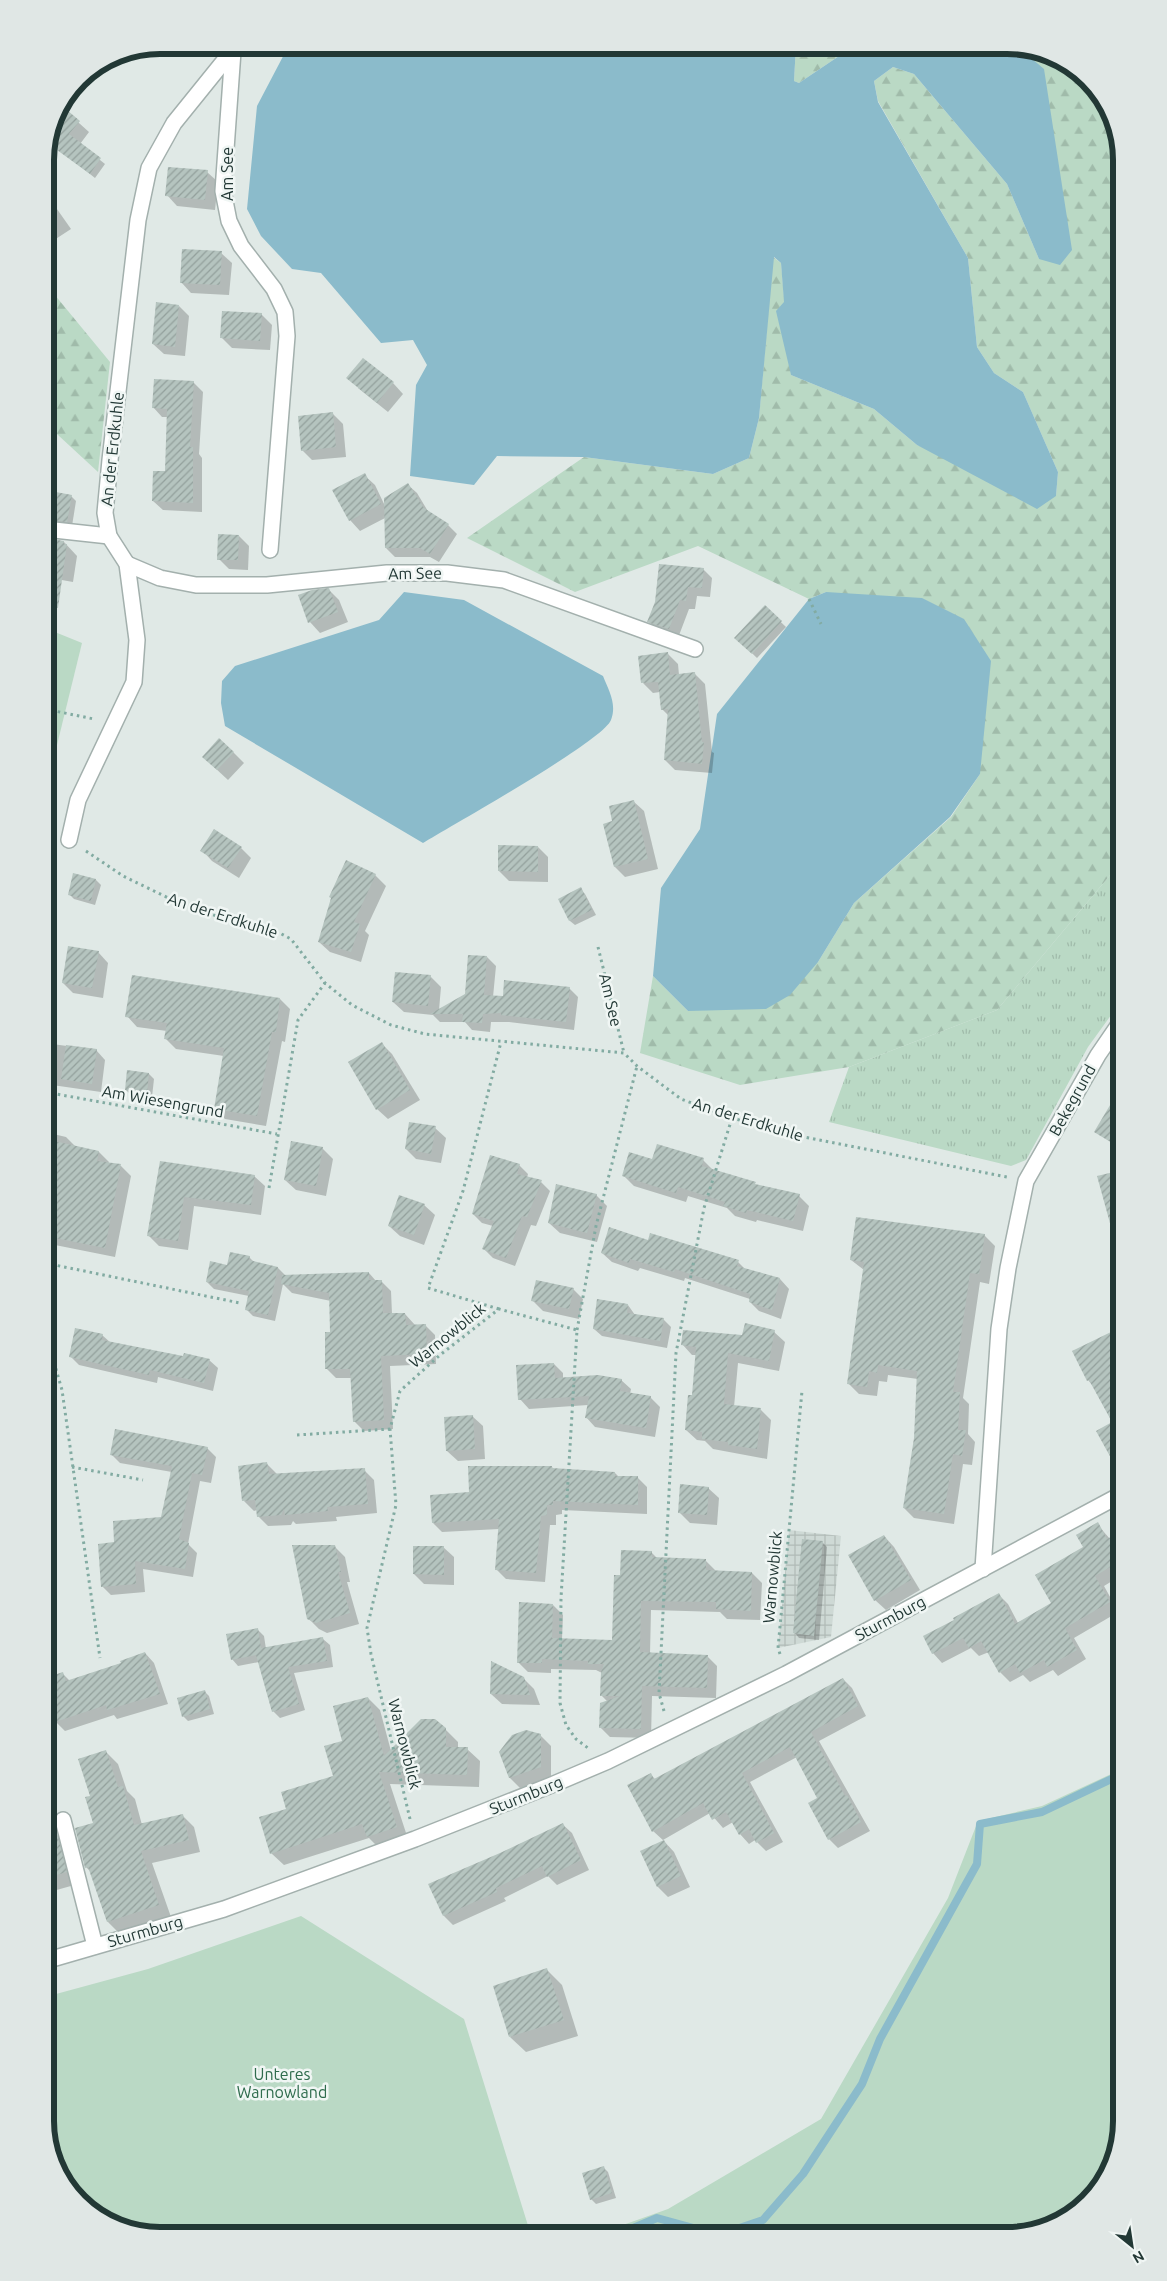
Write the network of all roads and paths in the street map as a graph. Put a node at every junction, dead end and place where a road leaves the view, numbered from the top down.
1 (230, 54) edge
2 (234, 54) edge
3 (54, 530) edge
4 (109, 536) junction
5 (270, 550) dead end
6 (127, 564) junction
7 (810, 599) dead end
8 (822, 624) dead end
9 (695, 649) dead end
10 (54, 711) edge
11 (114, 724) junction
12 (69, 840) joint
13 (598, 947) dead end
14 (325, 983) junction
15 (1113, 1033) edge
16 (501, 1042) junction
17 (624, 1053) junction
18 (637, 1066) junction
19 (54, 1094) edge
20 (732, 1118) junction
21 (277, 1134) junction
22 (1026, 1181) junction
23 (269, 1188) dead end
24 (54, 1265) edge
25 (240, 1303) dead end
26 (499, 1309) junction
27 (577, 1330) junction
28 (54, 1362) edge
29 (802, 1391) dead end
30 (390, 1429) junction
31 (297, 1435) dead end
32 (72, 1467) junction
33 (143, 1480) dead end
34 (1113, 1499) edge
35 (982, 1569) junction
36 (100, 1658) dead end
37 (786, 1674) junction
38 (670, 1730) junction
39 (608, 1761) junction
40 (63, 1820) dead end
41 (415, 1839) junction
42 (95, 1946) junction
43 (54, 1958) edge

1 - 4 street, An der Erdkuhle
2 - 5 street, Am See
3 - 4 street
4 - 6 street, An der Erdkuhle
6 - 9 street, Am See
6 - 11 street, An der Erdkuhle
7 - 8 path
10 - 11 path
11 - 12 street, An der Erdkuhle
12 - 14 path, An der Erdkuhle
13 - 17 path, Am See
14 - 16 path, An der Erdkuhle
14 - 21 path
15 - 22 street, Bekegrund
16 - 17 path, An der Erdkuhle
16 - 26 path
17 - 18 path, An der Erdkuhle
18 - 20 path, An der Erdkuhle
18 - 27 path
19 - 21 path, Am Wiesengrund
20 - 22 path, An der Erdkuhle
20 - 38 path
21 - 23 path
22 - 35 street
24 - 25 path
26 - 27 path, Warnowblick
26 - 30 path, Warnowblick
27 - 39 path
28 - 32 path
29 - 37 path, Warnowblick
30 - 31 path
30 - 41 path, Warnowblick
32 - 33 path
32 - 36 path
34 - 35 street, Sturmburg
35 - 37 street, Sturmburg
37 - 38 street, Sturmburg
38 - 39 street, Sturmburg
39 - 41 street, Sturmburg
40 - 42 street
41 - 42 street, Sturmburg
42 - 43 street, Sturmburg

